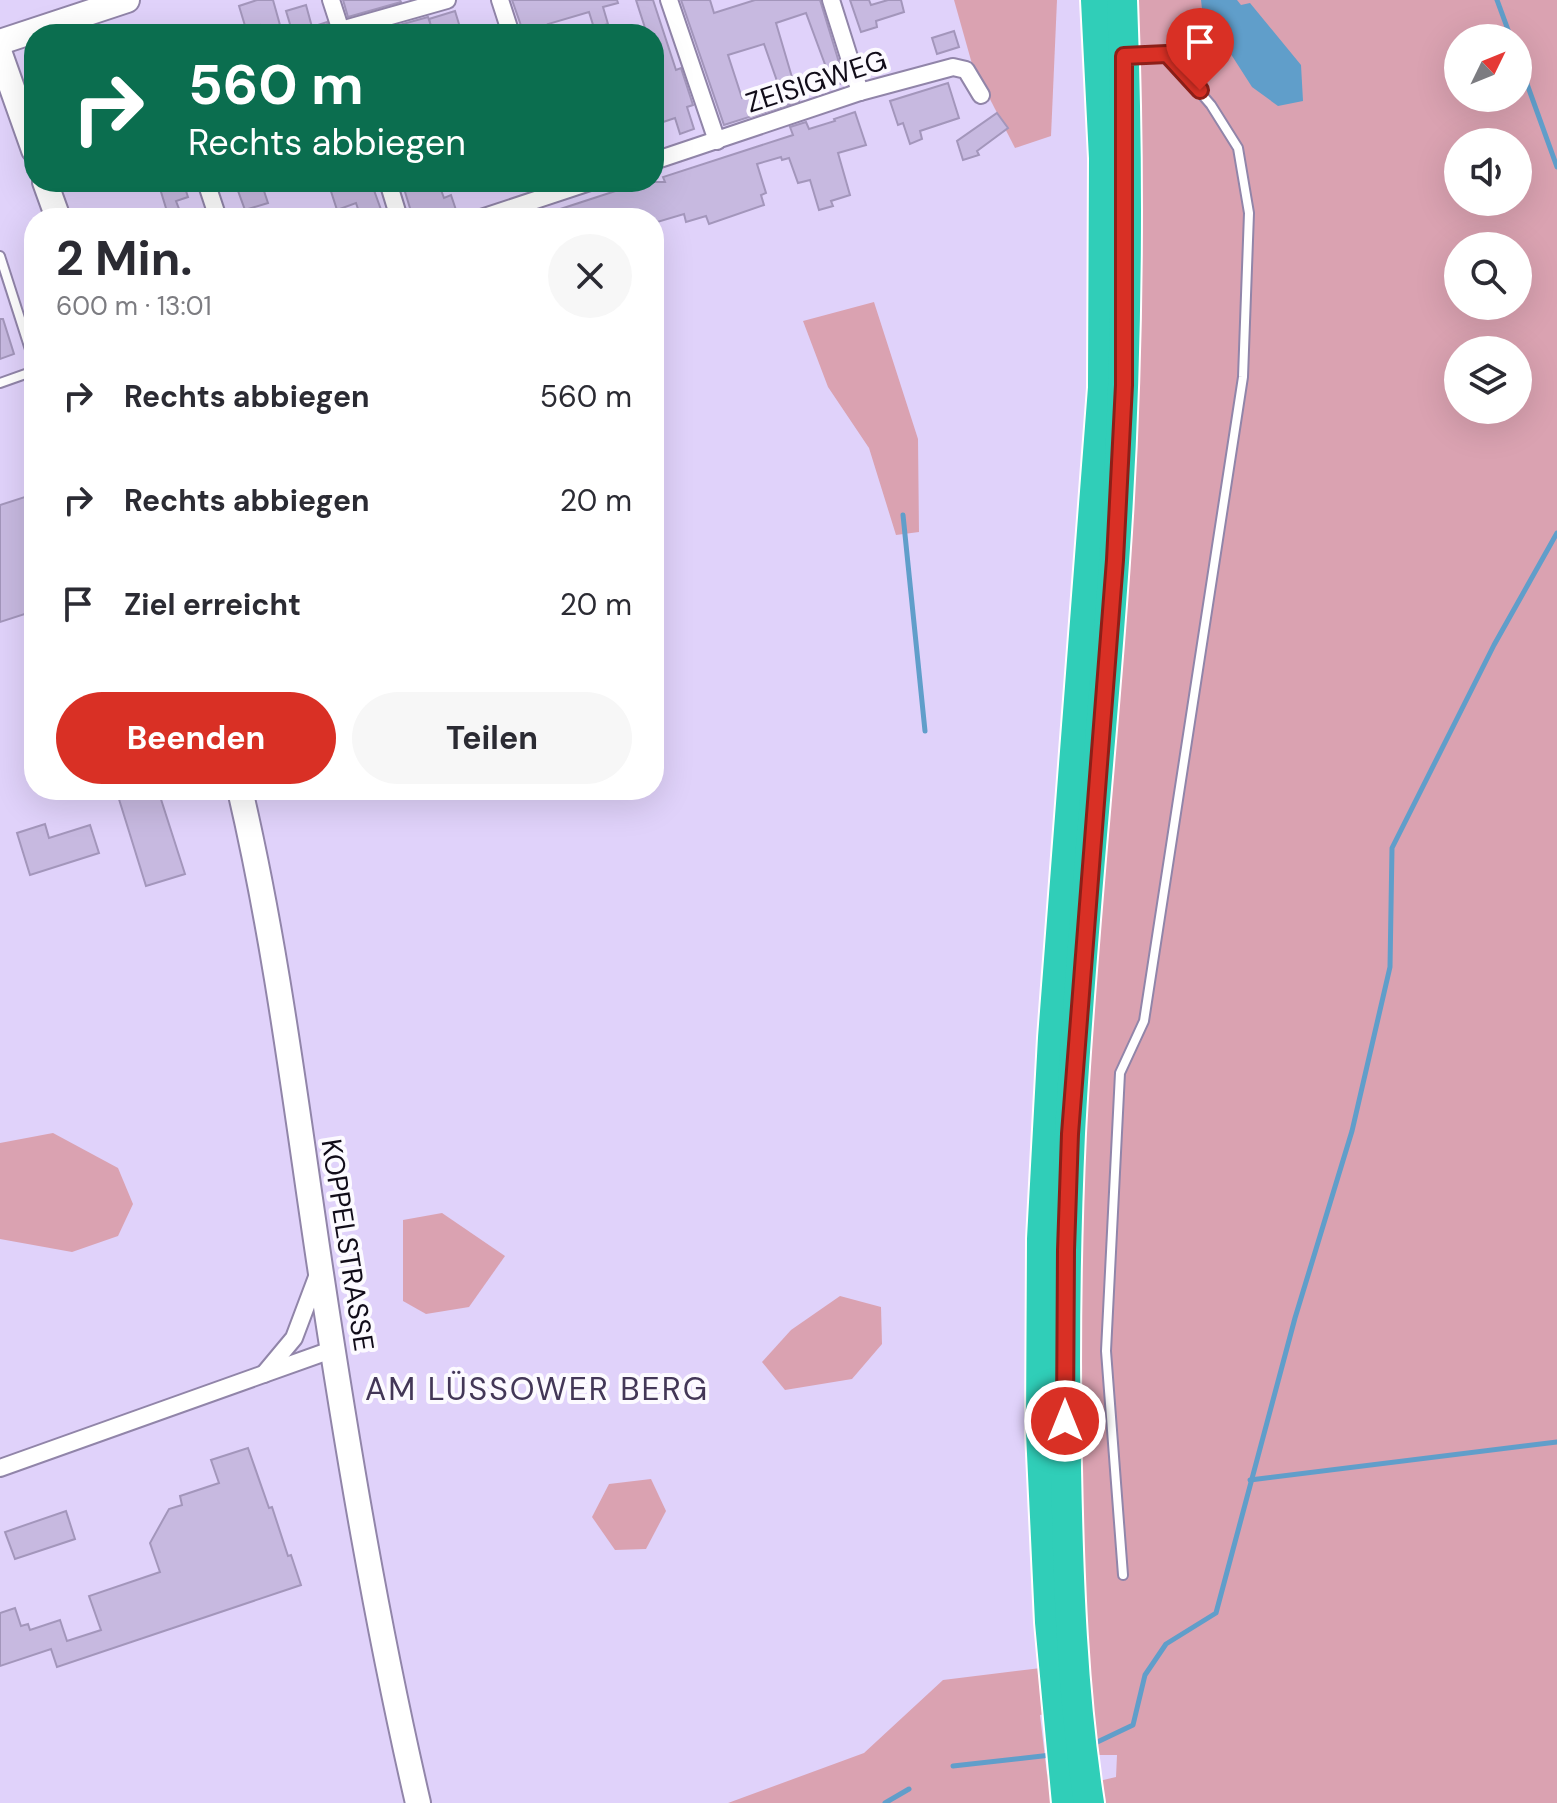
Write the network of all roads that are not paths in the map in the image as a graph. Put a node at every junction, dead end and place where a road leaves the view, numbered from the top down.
1 (127, 0) edge
2 (331, 0) edge
3 (447, 0) edge
4 (500, 0) edge
5 (669, 0) edge
6 (831, 0) edge
7 (1096, 0) edge
8 (1122, 0) edge
9 (54, 24) edge
10 (338, 24) edge
11 (368, 24) edge
12 (508, 24) edge
13 (24, 34) edge
14 (1186, 41) dead end
15 (0, 42) edge
16 (0, 54) edge
17 (1167, 54) junction
18 (1124, 56) junction
19 (860, 92) junction
20 (981, 95) dead end
21 (24, 122) edge
22 (717, 141) junction
23 (664, 158) edge
24 (547, 192) edge
25 (506, 208) edge
26 (0, 256) edge
27 (24, 331) edge
28 (24, 375) edge
29 (0, 383) edge
30 (242, 800) edge
31 (320, 1269) junction
32 (334, 1349) junction
33 (263, 1375) junction
34 (0, 1468) edge
35 (1123, 1575) dead end
36 (1068, 1718) junction
37 (1076, 1793) edge
38 (418, 1803) edge

1 - 9 street
2 - 10 street
3 - 11 street
4 - 12 street
5 - 22 street
6 - 19 street
7 - 36 highway
8 - 18 highway
13 - 15 street
14 - 17 lane
16 - 21 street
17 - 18 lane
17 - 35 lane
18 - 36 highway
19 - 20 street, ZEISIGWEG
19 - 22 street, ZEISIGWEG
22 - 23 street, ZEISIGWEG
24 - 25 street
26 - 27 lane
28 - 29 lane
30 - 31 street, KOPPELSTRASSE
31 - 32 street, KOPPELSTRASSE
31 - 33 street
32 - 33 street
32 - 38 street, KOPPELSTRASSE
33 - 34 street
36 - 37 highway

